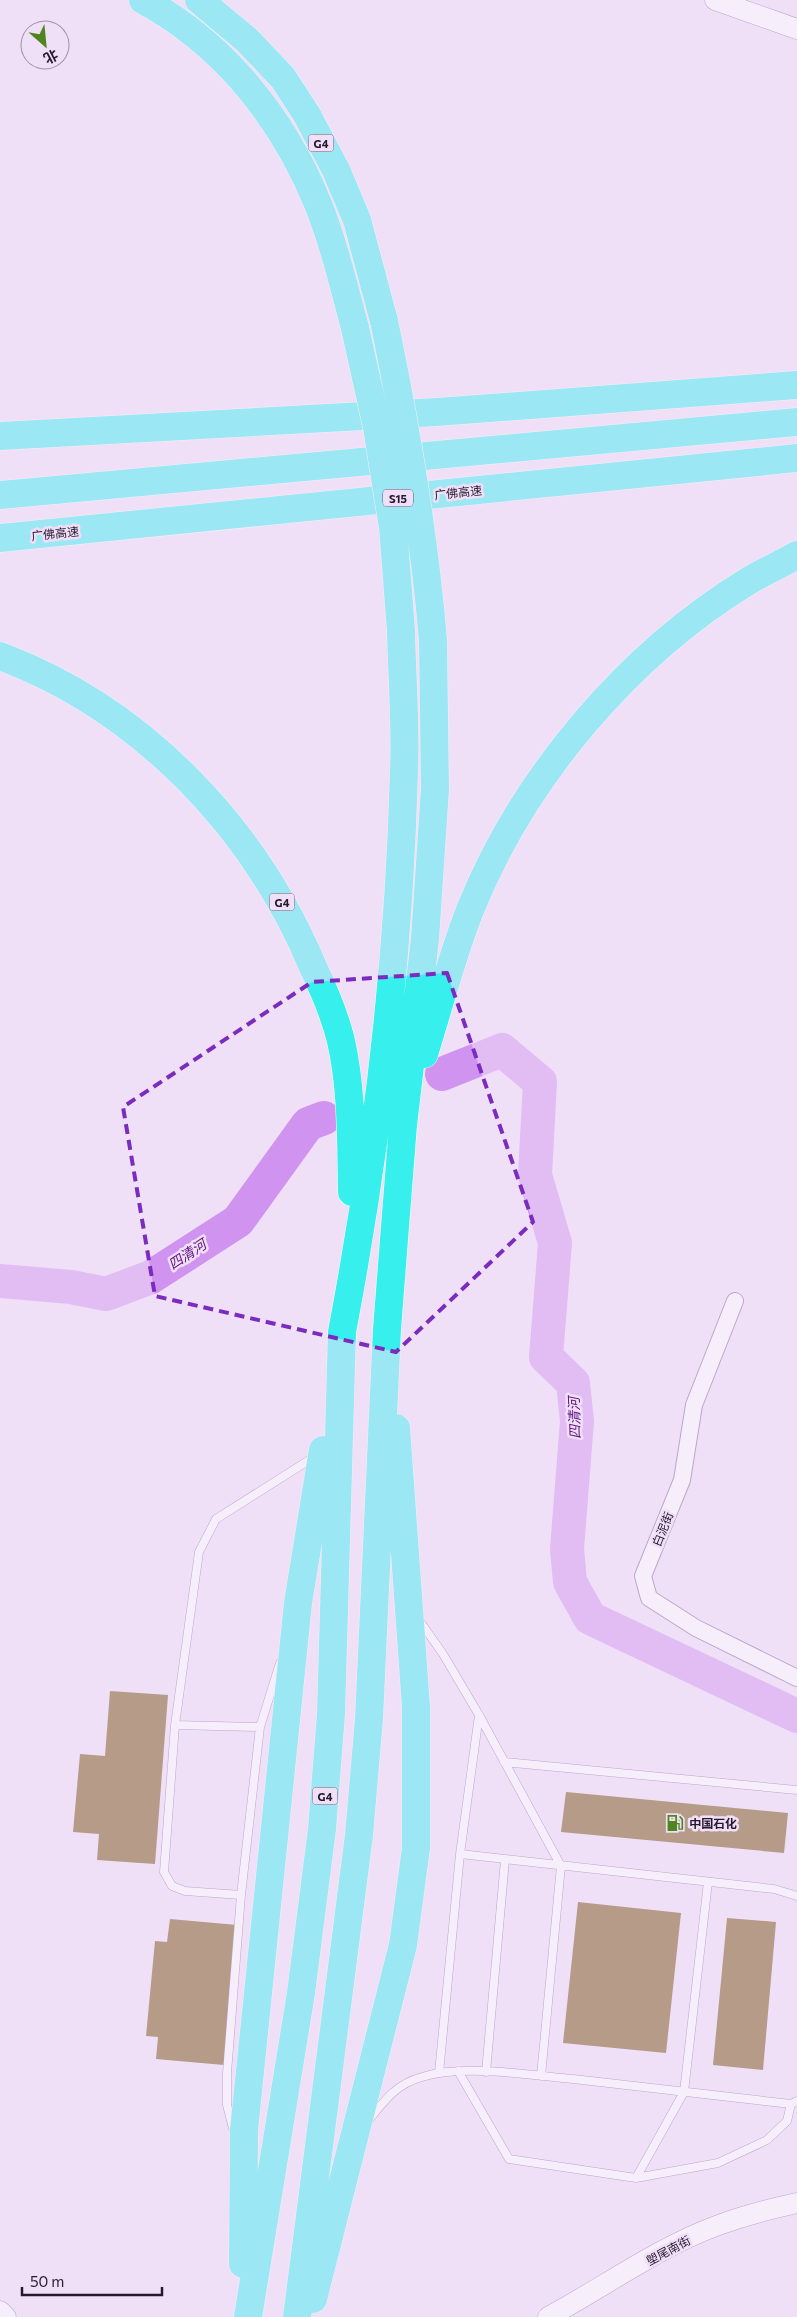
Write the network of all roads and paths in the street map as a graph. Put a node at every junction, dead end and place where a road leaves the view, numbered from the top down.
1 (143, 0) edge
2 (199, 0) edge
3 (715, 0) edge
4 (797, 29) edge
5 (797, 385) edge
6 (797, 422) edge
7 (0, 436) edge
8 (797, 458) edge
9 (0, 495) edge
10 (0, 538) edge
11 (797, 556) edge
12 (0, 656) edge
13 (403, 1125) junction
14 (354, 1270) junction
15 (735, 1301) dead end
16 (387, 1329) junction
17 (342, 1332) junction
18 (322, 1452) junction
19 (298, 1603) junction
20 (408, 1604) junction
21 (797, 1678) edge
22 (479, 1715) junction
23 (175, 1725) junction
24 (260, 1726) junction
25 (504, 1762) junction
26 (797, 1790) edge
27 (460, 1854) junction
28 (505, 1860) junction
29 (561, 1866) junction
30 (708, 1882) junction
31 (241, 1895) junction
32 (797, 1896) edge
33 (458, 2071) junction
34 (486, 2072) junction
35 (439, 2073) junction
36 (541, 2076) junction
37 (684, 2092) junction
38 (794, 2102) edge
39 (353, 2141) junction
40 (244, 2169) junction
41 (636, 2178) junction
42 (797, 2203) edge
43 (0, 2311) edge
44 (6, 2317) edge
45 (242, 2317) edge
46 (248, 2317) edge
47 (297, 2317) edge
48 (307, 2317) edge
49 (548, 2317) edge

1 - 14 highway, bridge
2 - 13 highway, G4, bridge
3 - 4 street
5 - 7 highway
6 - 9 highway
8 - 10 highway, 广佛高速 / S15
11 - 13 highway
12 - 14 highway, G4
13 - 16 highway, G4
14 - 17 highway, G4
15 - 21 street, 白泥街
16 - 20 highway
16 - 47 highway, G4
17 - 18 highway
17 - 46 highway, G4
18 - 19 highway
18 - 23 lane
19 - 24 lane
19 - 40 highway
20 - 22 lane
20 - 39 highway
22 - 25 lane
22 - 27 lane
23 - 24 lane
23 - 31 lane
24 - 31 lane
25 - 26 lane
25 - 29 lane
27 - 28 lane
27 - 35 lane
28 - 29 lane
28 - 34 lane
29 - 30 lane
29 - 36 lane
30 - 32 lane
30 - 37 lane
31 - 40 lane
33 - 34 lane
33 - 35 lane
33 - 41 lane
34 - 36 lane
35 - 39 lane
36 - 37 lane
37 - 38 lane
37 - 41 lane
38 - 41 lane
39 - 48 highway
40 - 45 highway
42 - 49 street, 塱尾南街
43 - 44 street

